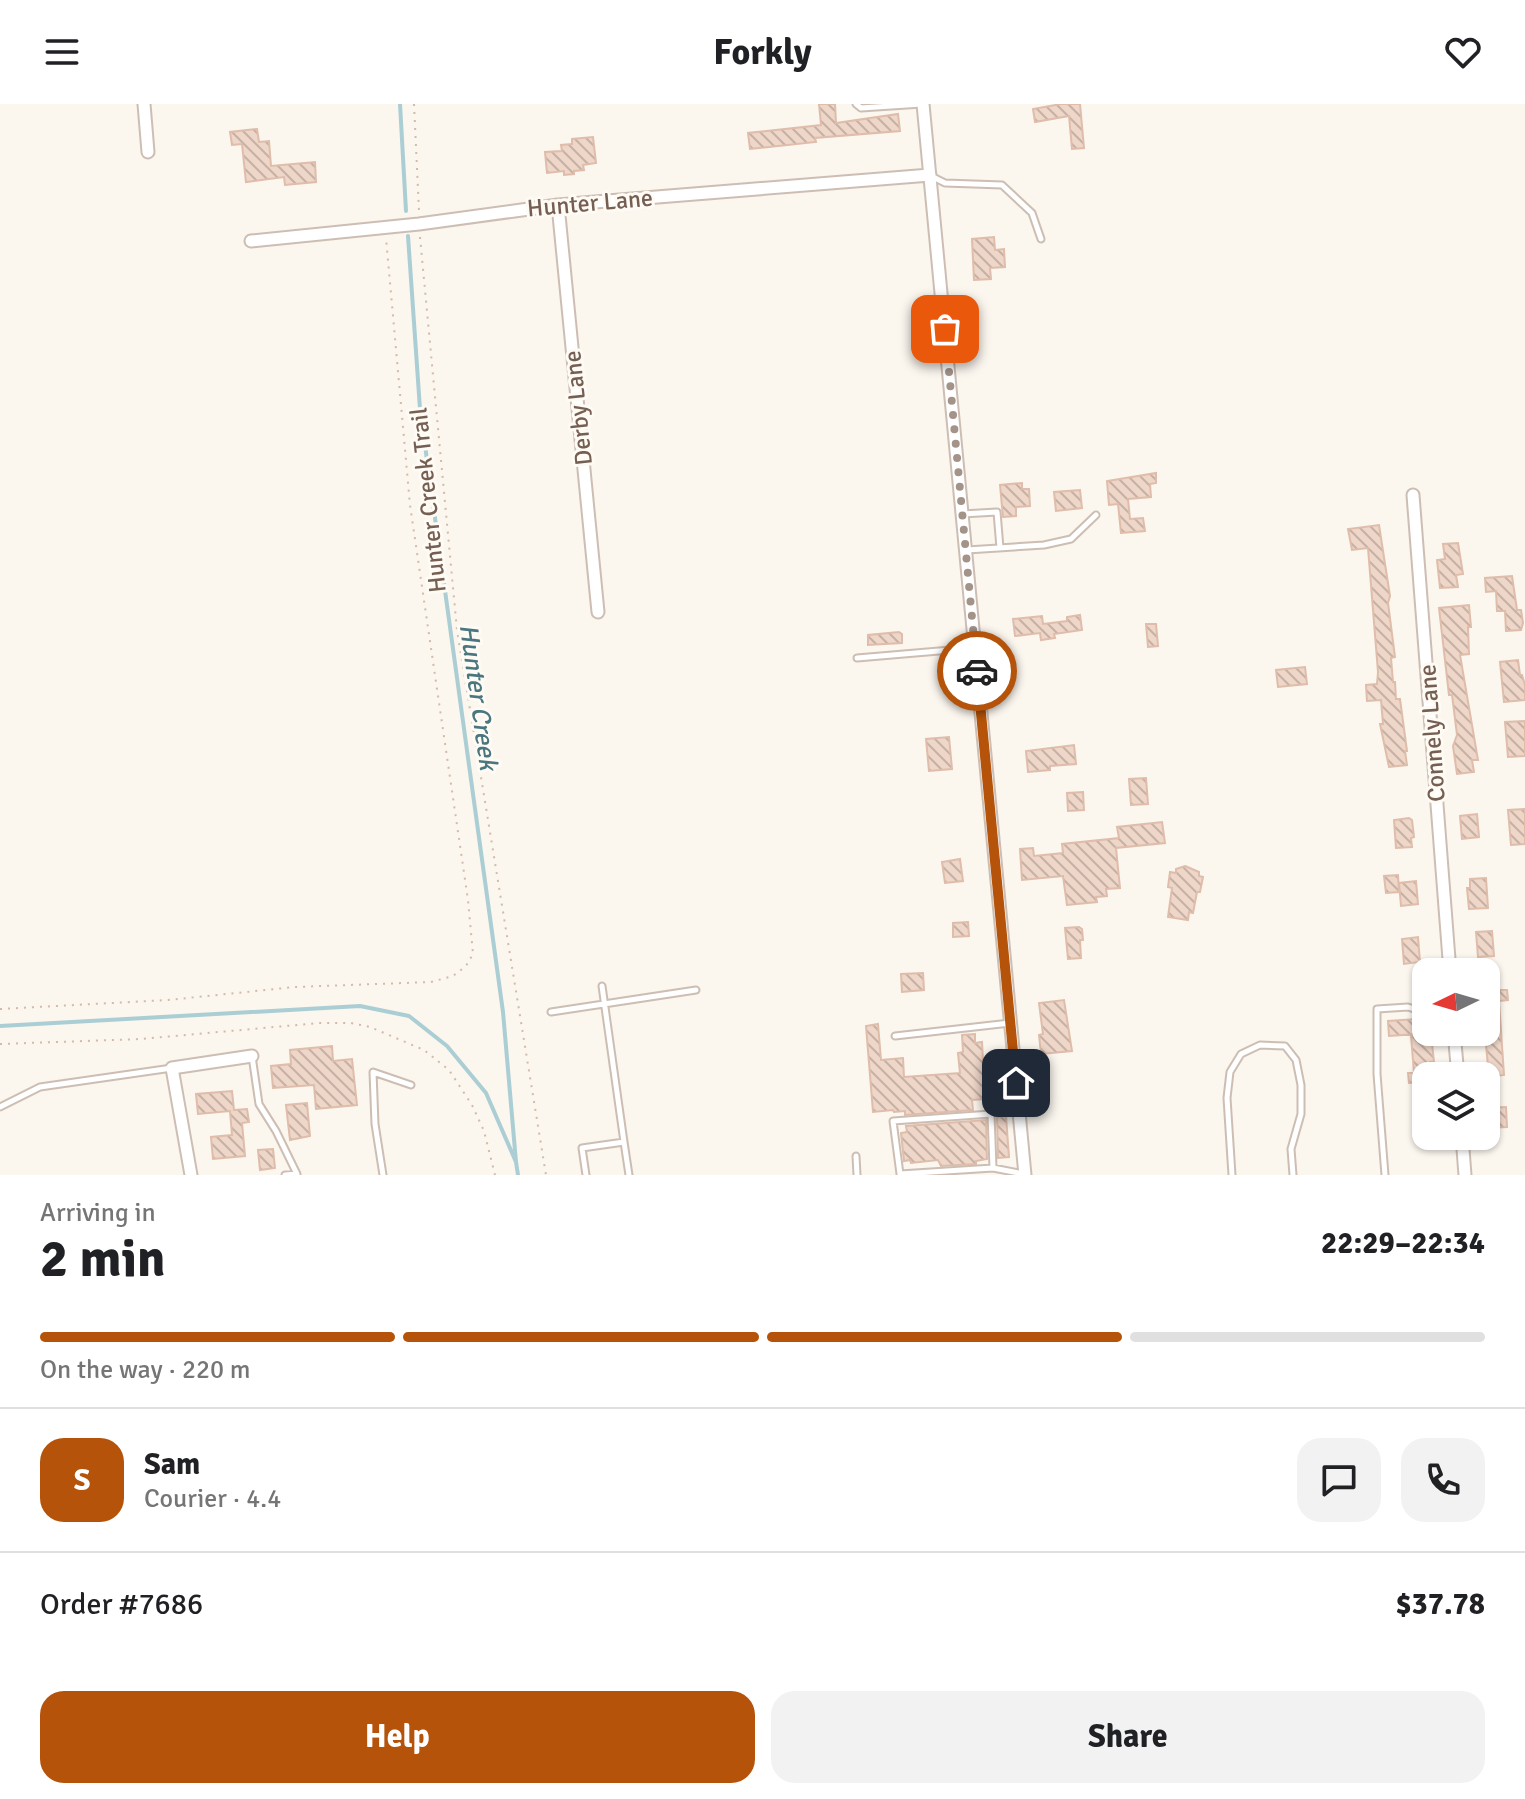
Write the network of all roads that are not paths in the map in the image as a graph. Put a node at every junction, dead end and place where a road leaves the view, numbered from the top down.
1 (144, 104) edge
2 (856, 104) edge
3 (924, 104) edge
4 (148, 152) dead end
5 (930, 175) junction
6 (558, 205) junction
7 (1041, 239) dead end
8 (251, 241) dead end
9 (1413, 495) dead end
10 (962, 514) junction
11 (1096, 515) dead end
12 (1000, 548) junction
13 (966, 550) junction
14 (598, 612) dead end
15 (975, 647) junction
16 (857, 658) dead end
17 (1449, 958) edge
18 (602, 986) dead end
19 (696, 990) dead end
20 (605, 1005) junction
21 (1412, 1008) edge
22 (551, 1012) dead end
23 (1011, 1023) junction
24 (895, 1036) dead end
25 (252, 1056) joint
26 (172, 1068) junction
27 (411, 1085) dead end
28 (0, 1107) edge
29 (624, 1142) junction
30 (1463, 1150) edge
31 (856, 1156) dead end
32 (993, 1168) junction
33 (934, 1173) edge
34 (297, 1174) edge
35 (900, 1174) edge
36 (191, 1175) edge
37 (285, 1175) edge
38 (383, 1175) edge
39 (586, 1175) edge
40 (629, 1175) edge
41 (857, 1175) edge
42 (1025, 1175) edge
43 (1232, 1175) edge
44 (1293, 1175) edge
45 (1385, 1175) edge
46 (1465, 1175) edge

1 - 4 street
2 - 3 lane
3 - 5 street
5 - 6 street, Hunter Lane
5 - 7 lane
5 - 10 street
6 - 8 street, Hunter Lane
6 - 14 street, Derby Lane
9 - 17 street, Connely Lane
10 - 12 lane
10 - 13 street
11 - 12 lane
12 - 13 lane
13 - 15 street
15 - 16 lane
15 - 23 street
18 - 20 lane
19 - 20 lane
20 - 22 lane
20 - 29 lane
21 - 45 lane
23 - 24 lane
23 - 42 street
25 - 26 street
25 - 34 lane
26 - 28 lane
26 - 36 street
27 - 38 lane
29 - 39 lane
29 - 40 lane
30 - 46 street
31 - 41 lane
32 - 33 lane
32 - 35 lane
32 - 42 lane
33 - 35 lane
34 - 37 lane
43 - 44 lane

